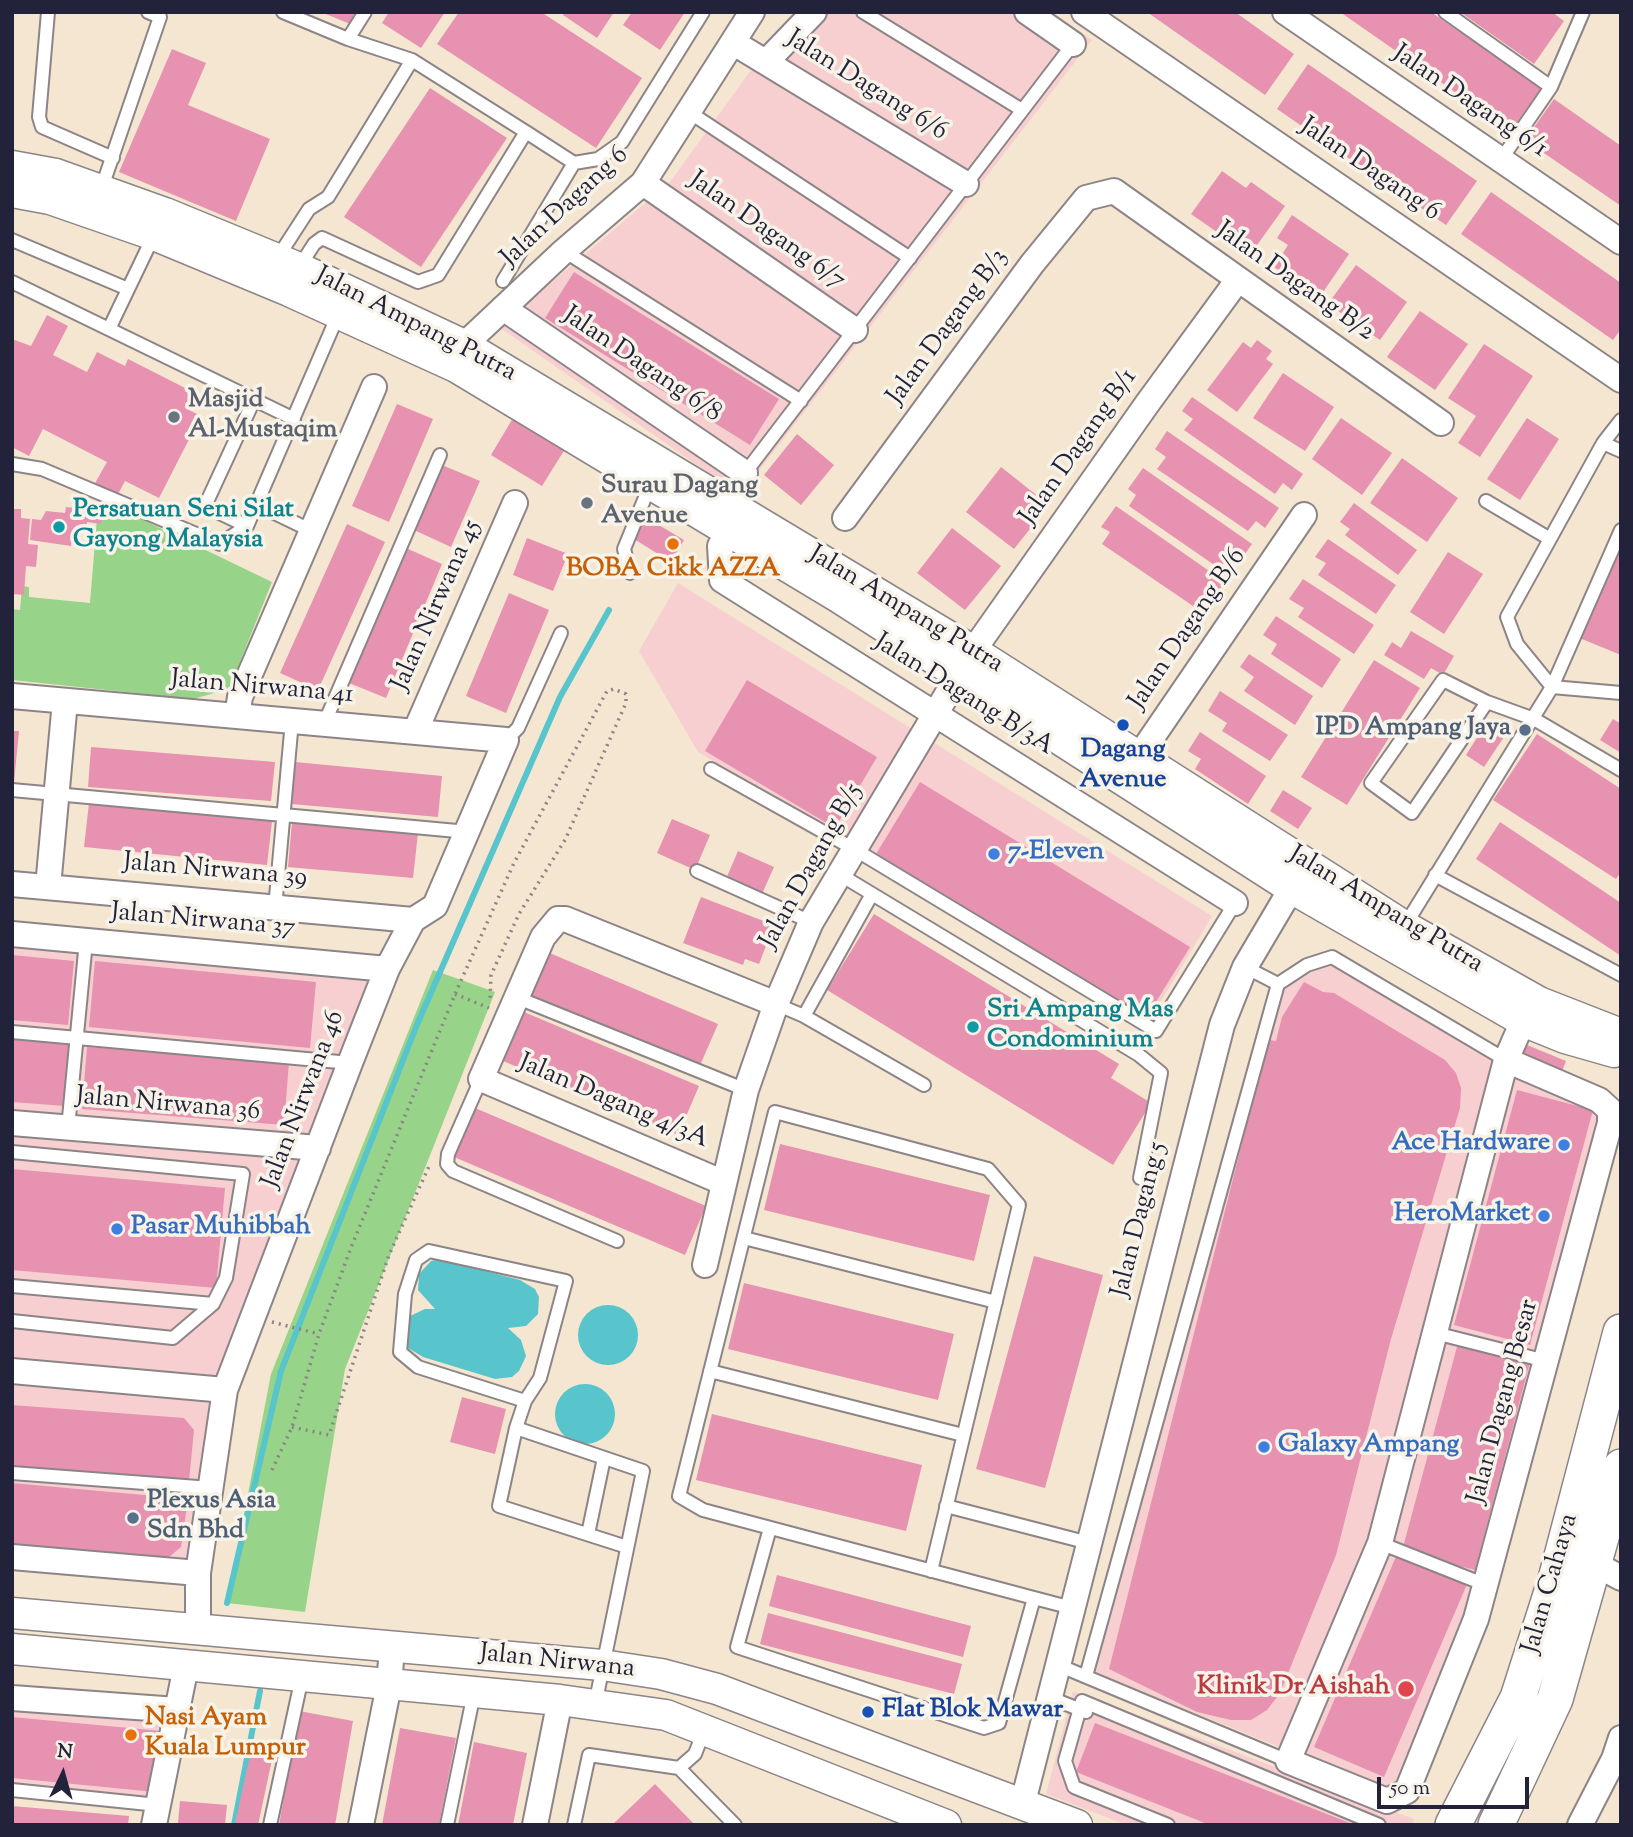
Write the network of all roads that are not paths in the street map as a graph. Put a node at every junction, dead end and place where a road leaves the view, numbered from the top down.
1 (48, 12) edge
2 (283, 12) edge
3 (365, 12) edge
4 (703, 12) edge
5 (752, 12) edge
6 (814, 12) edge
7 (863, 12) edge
8 (1027, 12) edge
9 (1084, 12) edge
10 (1284, 12) edge
11 (1445, 12) edge
12 (1583, 12) edge
13 (157, 14) edge
14 (348, 39) junction
15 (734, 43) junction
16 (1073, 44) joint
17 (412, 60) junction
18 (767, 61) junction
19 (1551, 87) junction
20 (1022, 110) junction
21 (689, 112) junction
22 (526, 132) junction
23 (113, 158) junction
24 (1500, 161) junction
25 (574, 163) junction
26 (12, 166) edge
27 (643, 183) junction
28 (966, 184) junction
29 (101, 190) junction
30 (1114, 191) joint
31 (12, 192) edge
32 (159, 224) junction
33 (12, 240) edge
34 (1621, 242) edge
35 (564, 251) junction
36 (910, 258) junction
37 (283, 275) junction
38 (503, 281) dead end
39 (1237, 281) junction
40 (12, 282) edge
41 (128, 289) junction
42 (503, 308) junction
43 (338, 314) junction
44 (109, 329) junction
45 (855, 330) junction
46 (460, 356) junction
47 (1621, 380) edge
48 (374, 387) dead end
49 (254, 400) junction
50 (801, 401) junction
51 (294, 419) junction
52 (1621, 420) edge
53 (1441, 422) dead end
54 (1603, 443) junction
55 (1621, 451) edge
56 (440, 455) dead end
57 (12, 464) edge
58 (746, 473) joint
59 (651, 483) junction
60 (1486, 501) dead end
61 (515, 503) dead end
62 (256, 504) junction
63 (1304, 515) dead end
64 (845, 518) dead end
65 (736, 522) junction
66 (247, 526) junction
67 (1621, 530) edge
68 (312, 531) junction
69 (1550, 539) junction
70 (630, 573) dead end
71 (561, 633) dead end
72 (967, 662) junction
73 (1552, 687) junction
74 (1621, 693) edge
75 (12, 696) edge
76 (65, 701) junction
77 (1487, 702) junction
78 (936, 712) junction
79 (237, 716) junction
80 (1534, 719) junction
81 (292, 721) junction
82 (324, 724) junction
83 (415, 733) junction
84 (506, 740) junction
85 (711, 769) dead end
86 (1131, 769) junction
87 (1621, 769) edge
88 (12, 790) edge
89 (56, 795) junction
90 (284, 814) junction
91 (469, 832) junction
92 (853, 849) junction
93 (698, 871) dead end
94 (839, 874) junction
95 (1435, 875) junction
96 (1299, 876) junction
97 (12, 884) edge
98 (48, 887) junction
99 (872, 894) junction
100 (1235, 903) joint
101 (275, 908) junction
102 (413, 920) junction
103 (811, 922) junction
104 (12, 934) edge
105 (1398, 936) junction
106 (86, 941) junction
107 (1245, 967) junction
108 (387, 969) junction
109 (1621, 975) edge
110 (1278, 984) junction
111 (518, 998) junction
112 (776, 1004) junction
113 (804, 1016) junction
114 (1523, 1021) junction
115 (12, 1032) edge
116 (1621, 1034) edge
117 (77, 1037) junction
118 (1621, 1054) edge
119 (1506, 1060) junction
120 (350, 1063) junction
121 (481, 1079) junction
122 (924, 1085) dead end
123 (746, 1090) junction
124 (12, 1123) edge
125 (68, 1128) junction
126 (39, 1140) junction
127 (318, 1148) junction
128 (12, 1152) edge
129 (1140, 1178) dead end
130 (722, 1182) junction
131 (744, 1238) junction
132 (617, 1241) dead end
133 (705, 1265) dead end
134 (12, 1286) edge
135 (996, 1302) junction
136 (213, 1304) junction
137 (12, 1321) edge
138 (1621, 1332) edge
139 (1435, 1333) junction
140 (1546, 1361) junction
141 (12, 1371) edge
142 (710, 1371) junction
143 (225, 1390) junction
144 (525, 1401) junction
145 (516, 1428) junction
146 (963, 1435) junction
147 (604, 1458) junction
148 (1621, 1467) edge
149 (12, 1473) edge
150 (211, 1488) junction
151 (946, 1506) junction
152 (770, 1528) junction
153 (588, 1534) junction
154 (1088, 1543) junction
155 (1380, 1543) junction
156 (627, 1547) junction
157 (12, 1558) edge
158 (931, 1571) junction
159 (1608, 1571) edge
160 (198, 1573) junction
161 (1486, 1585) junction
162 (1034, 1598) junction
163 (1072, 1608) junction
164 (12, 1613) edge
165 (198, 1631) junction
166 (392, 1648) junction
167 (12, 1650) edge
168 (602, 1665) junction
169 (1058, 1665) junction
170 (186, 1666) junction
171 (1086, 1676) junction
172 (302, 1677) junction
173 (389, 1685) junction
174 (717, 1689) junction
175 (474, 1693) junction
176 (12, 1698) edge
177 (1051, 1698) junction
178 (559, 1700) junction
179 (595, 1705) junction
180 (1079, 1709) junction
181 (177, 1710) junction
182 (1102, 1719) dead end
183 (705, 1728) junction
184 (1618, 1753) edge
185 (1288, 1761) junction
186 (679, 1768) junction
187 (12, 1790) edge
188 (1023, 1802) junction
189 (156, 1815) edge
190 (1063, 1821) edge
191 (270, 1825) edge
192 (361, 1825) edge
193 (447, 1825) edge
194 (534, 1825) edge
195 (574, 1825) edge
196 (735, 1825) edge
197 (946, 1825) edge
198 (1168, 1825) edge
199 (1379, 1825) edge
200 (1453, 1825) edge
201 (1496, 1825) edge
202 (1580, 1825) edge

1 - 23 lane
2 - 14 lane
3 - 14 lane
4 - 25 lane
5 - 15 street, Jalan Dagang 6
6 - 18 street
7 - 20 lane
8 - 16 street
9 - 47 street, Jalan Dagang 6
10 - 24 street, Jalan Dagang 6/1
11 - 19 lane
12 - 19 lane
13 - 23 lane
14 - 17 lane
15 - 18 street, Jalan Dagang 6/6
15 - 21 street, Jalan Dagang 6
16 - 20 lane
17 - 22 lane
17 - 37 lane
18 - 28 street, Jalan Dagang 6/6
19 - 24 lane
20 - 28 lane
21 - 27 street, Jalan Dagang 6
21 - 36 lane
22 - 25 lane
22 - 37 lane
23 - 29 lane
24 - 34 street, Jalan Dagang 6/1
25 - 38 lane
26 - 29 street, Jalan Ampang Putra
27 - 35 street, Jalan Dagang 6
27 - 45 street, Jalan Dagang 6/7
28 - 36 lane
29 - 32 street, Jalan Ampang Putra
30 - 39 street, Jalan Dagang B/2
30 - 64 street, Jalan Dagang B/3
31 - 32 street, Jalan Ampang Putra
32 - 37 street, Jalan Ampang Putra
32 - 41 lane
33 - 41 lane
35 - 42 street, Jalan Dagang 6
35 - 50 lane
36 - 45 lane
37 - 43 street, Jalan Ampang Putra
37 - 46 street, Jalan Ampang Putra
39 - 53 street, Jalan Dagang B/2
39 - 72 street, Jalan Dagang B/1
40 - 44 lane
41 - 44 lane
42 - 46 street, Jalan Dagang 6
42 - 58 street, Jalan Dagang 6/8
43 - 46 street, Jalan Ampang Putra
43 - 51 lane
44 - 49 lane
45 - 50 lane
46 - 59 street, Jalan Ampang Putra
46 - 65 street, Jalan Ampang Putra
48 - 68 street
49 - 51 lane
49 - 66 lane
50 - 58 lane
51 - 62 lane
52 - 54 lane
54 - 55 lane
54 - 69 lane
56 - 82 lane
57 - 66 lane
59 - 65 street, Jalan Ampang Putra
59 - 70 lane
60 - 69 lane
61 - 83 street, Jalan Nirwana 45
62 - 66 lane
62 - 68 lane
63 - 86 street, Jalan Dagang B/6
65 - 72 street, Jalan Ampang Putra
65 - 78 street, Jalan Dagang B/3A
67 - 73 lane
68 - 79 street
69 - 73 lane
71 - 84 lane
72 - 78 street, Jalan Dagang B/5
72 - 86 street, Jalan Ampang Putra
73 - 74 lane
73 - 80 lane
75 - 76 street, Jalan Nirwana 41
76 - 79 street, Jalan Nirwana 41
76 - 89 street
77 - 77 lane
77 - 80 lane
78 - 92 street, Jalan Dagang B/5
78 - 100 street, Jalan Dagang B/3A
79 - 81 street, Jalan Nirwana 41
80 - 87 lane
80 - 95 lane
81 - 82 street, Jalan Nirwana 41
81 - 90 lane
82 - 83 street, Jalan Nirwana 41
83 - 84 street, Jalan Nirwana 41
84 - 91 street
85 - 92 lane
86 - 96 street, Jalan Ampang Putra
88 - 89 lane
89 - 90 lane
89 - 98 street
90 - 91 lane
90 - 101 lane
91 - 102 street
92 - 94 street, Jalan Dagang B/5
92 - 100 lane
93 - 103 lane
94 - 99 lane
94 - 103 street, Jalan Dagang B/5
95 - 105 lane
95 - 109 lane
96 - 105 street, Jalan Ampang Putra
96 - 107 street, Jalan Dagang 5
97 - 98 street, Jalan Nirwana 39
98 - 101 street, Jalan Nirwana 39
99 - 113 lane
99 - 129 lane
101 - 102 street, Jalan Nirwana 39
102 - 108 street, Jalan Nirwana 46
103 - 112 street, Jalan Dagang B/5
104 - 106 street, Jalan Nirwana 37
105 - 114 street, Jalan Ampang Putra
105 - 116 street, Jalan Ampang Putra
106 - 108 street, Jalan Nirwana 37
106 - 117 lane
107 - 110 lane
107 - 154 street, Jalan Dagang 5
108 - 120 street, Jalan Nirwana 46
110 - 119 lane
110 - 171 lane
111 - 112 street
111 - 121 street
111 - 123 lane
112 - 113 lane
112 - 123 street, Jalan Dagang B/5
113 - 122 lane
114 - 118 street, Jalan Ampang Putra
114 - 119 street
115 - 117 lane
117 - 120 lane
117 - 125 lane
119 - 139 street
119 - 140 street, Jalan Dagang Besar
120 - 127 street, Jalan Nirwana 46
121 - 130 street, Jalan Dagang 4/3A
121 - 132 lane
123 - 130 street, Jalan Dagang B/5
124 - 126 street, Jalan Nirwana 36
125 - 126 street, Jalan Nirwana 36
125 - 127 street, Jalan Nirwana 36
126 - 128 lane
126 - 136 lane
127 - 143 street, Jalan Nirwana 46
130 - 133 street, Jalan Dagang B/5
131 - 135 lane
131 - 135 lane
131 - 142 lane
134 - 136 lane
135 - 146 lane
136 - 137 lane
138 - 200 main road, Jalan Cahaya
139 - 140 lane
139 - 155 street
140 - 161 street, Jalan Dagang Besar
141 - 143 street
142 - 146 lane
142 - 152 lane
143 - 150 street, Jalan Nirwana 46
144 - 144 lane
144 - 145 lane
145 - 147 lane
145 - 153 lane
146 - 151 lane
147 - 153 lane
147 - 156 lane
148 - 159 main road, Jalan Cahaya
149 - 150 lane
150 - 160 street, Jalan Nirwana 46
151 - 154 lane
151 - 158 lane
152 - 158 lane
152 - 162 lane
153 - 156 lane
154 - 163 street, Jalan Dagang 5
155 - 161 lane
155 - 185 street
156 - 168 lane
157 - 160 street
158 - 162 lane
159 - 201 main road, Jalan Cahaya
160 - 165 street, Jalan Nirwana 46
161 - 185 street, Jalan Dagang Besar
162 - 163 lane
163 - 169 street, Jalan Dagang 5
164 - 165 street, Jalan Nirwana
165 - 166 street, Jalan Nirwana
166 - 168 street, Jalan Nirwana
166 - 173 street
167 - 170 street, Jalan Nirwana
168 - 174 street, Jalan Nirwana
168 - 179 lane
169 - 171 lane
169 - 177 street, Jalan Dagang 5
170 - 172 street, Jalan Nirwana
170 - 181 street
171 - 185 lane
172 - 173 street, Jalan Nirwana
172 - 191 lane
173 - 175 street, Jalan Nirwana
173 - 192 street
174 - 183 street
174 - 188 street, Jalan Nirwana
175 - 178 street, Jalan Nirwana
175 - 193 lane
176 - 181 street
177 - 180 lane
177 - 188 street, Jalan Dagang 5
178 - 179 street, Jalan Nirwana
178 - 194 street
179 - 183 street, Jalan Nirwana
180 - 182 lane
180 - 198 lane
180 - 199 lane
181 - 189 street
183 - 186 lane
183 - 197 street, Jalan Nirwana
184 - 202 street
186 - 195 lane
186 - 196 lane
187 - 189 lane
188 - 190 street, Jalan Nirwana

